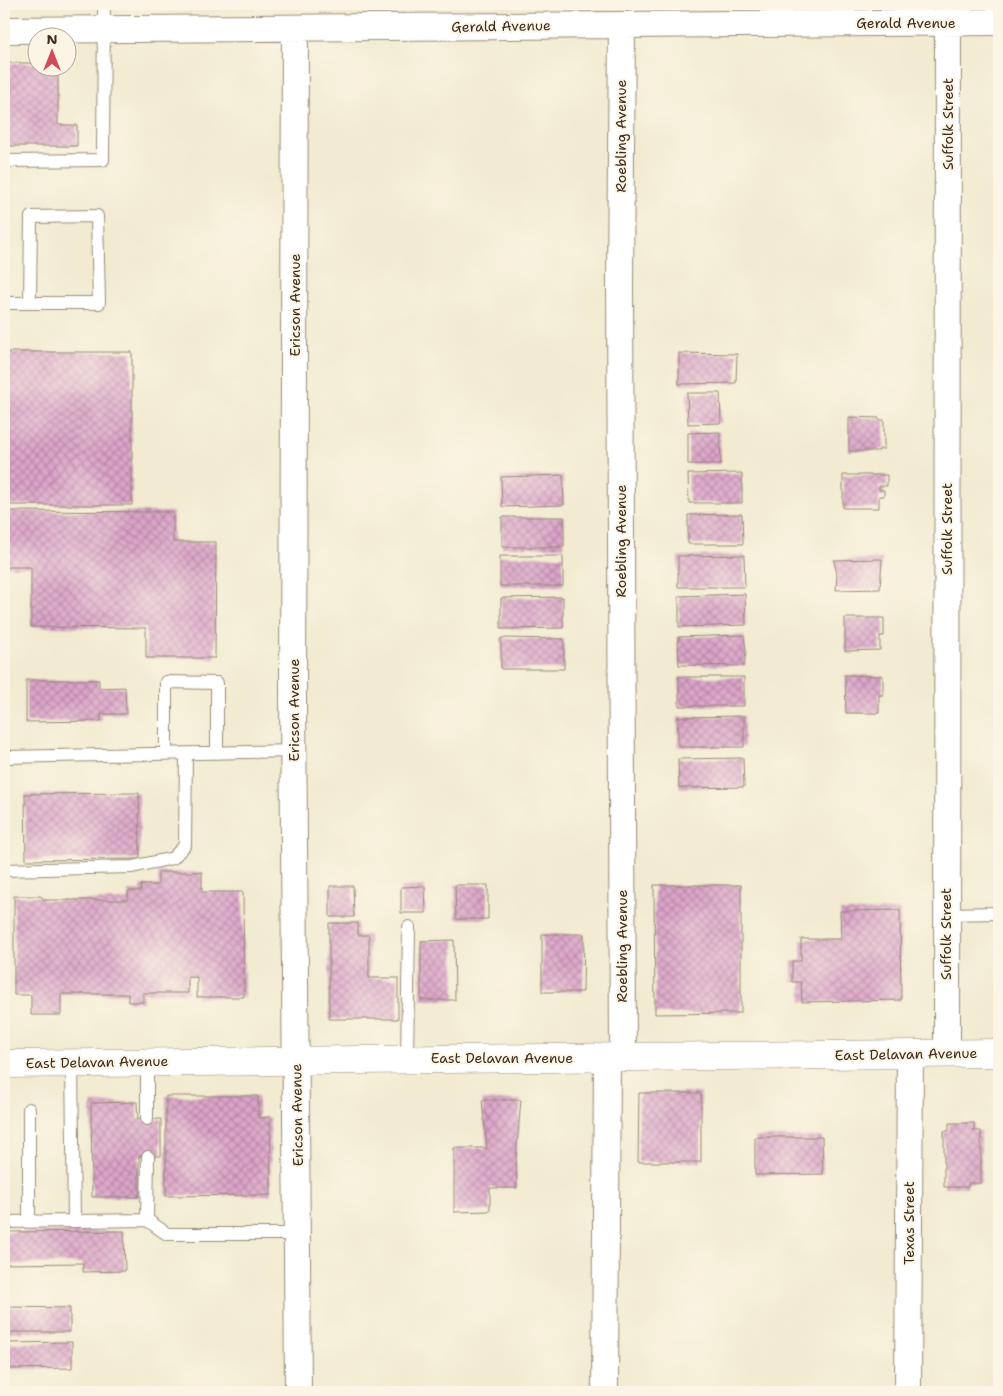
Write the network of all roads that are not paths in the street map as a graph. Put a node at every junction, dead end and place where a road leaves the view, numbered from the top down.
1 (104, 4) edge
2 (948, 13) edge
3 (999, 22) edge
4 (622, 25) junction
5 (295, 28) junction
6 (4, 30) edge
7 (104, 30) junction
8 (4, 161) edge
9 (4, 303) edge
10 (30, 303) junction
11 (294, 751) junction
12 (217, 753) junction
13 (166, 754) junction
14 (186, 754) junction
15 (4, 757) edge
16 (4, 870) edge
17 (999, 913) edge
18 (946, 914) junction
19 (408, 927) dead end
20 (999, 1053) edge
21 (910, 1054) junction
22 (947, 1054) junction
23 (615, 1058) junction
24 (407, 1059) junction
25 (296, 1060) junction
26 (147, 1061) junction
27 (72, 1063) junction
28 (4, 1064) edge
29 (29, 1109) dead end
30 (147, 1119) dead end
31 (148, 1157) dead end
32 (147, 1220) junction
33 (29, 1221) junction
34 (74, 1221) junction
35 (4, 1222) edge
36 (298, 1234) junction
37 (298, 1392) edge
38 (605, 1392) edge
39 (908, 1392) edge

1 - 7 lane
2 - 3 street, Gerald Avenue
2 - 4 street, Gerald Avenue
2 - 18 street, Suffolk Street
4 - 5 street, Gerald Avenue
4 - 23 street, Roebling Avenue
5 - 7 street, Gerald Avenue
5 - 11 street, Ericson Avenue
6 - 7 street, Gerald Avenue
7 - 8 lane
9 - 10 lane
10 - 10 lane
11 - 12 lane
11 - 25 street, Ericson Avenue
12 - 13 lane
12 - 14 lane
13 - 14 lane
13 - 15 lane
14 - 16 lane
17 - 18 lane
18 - 22 street, Suffolk Street
19 - 24 lane
20 - 22 street, East Delavan Avenue
21 - 22 street, East Delavan Avenue
21 - 23 street, East Delavan Avenue
21 - 39 street, Texas Street
23 - 24 street, East Delavan Avenue
23 - 38 street, Roebling Avenue
24 - 25 street, East Delavan Avenue
25 - 26 street, East Delavan Avenue
25 - 36 street, Ericson Avenue
26 - 27 street, East Delavan Avenue
26 - 30 lane
27 - 28 street, East Delavan Avenue
27 - 34 lane
29 - 33 lane
31 - 32 lane
32 - 34 lane
32 - 36 lane
33 - 34 lane
33 - 35 lane
36 - 37 street, Ericson Avenue

